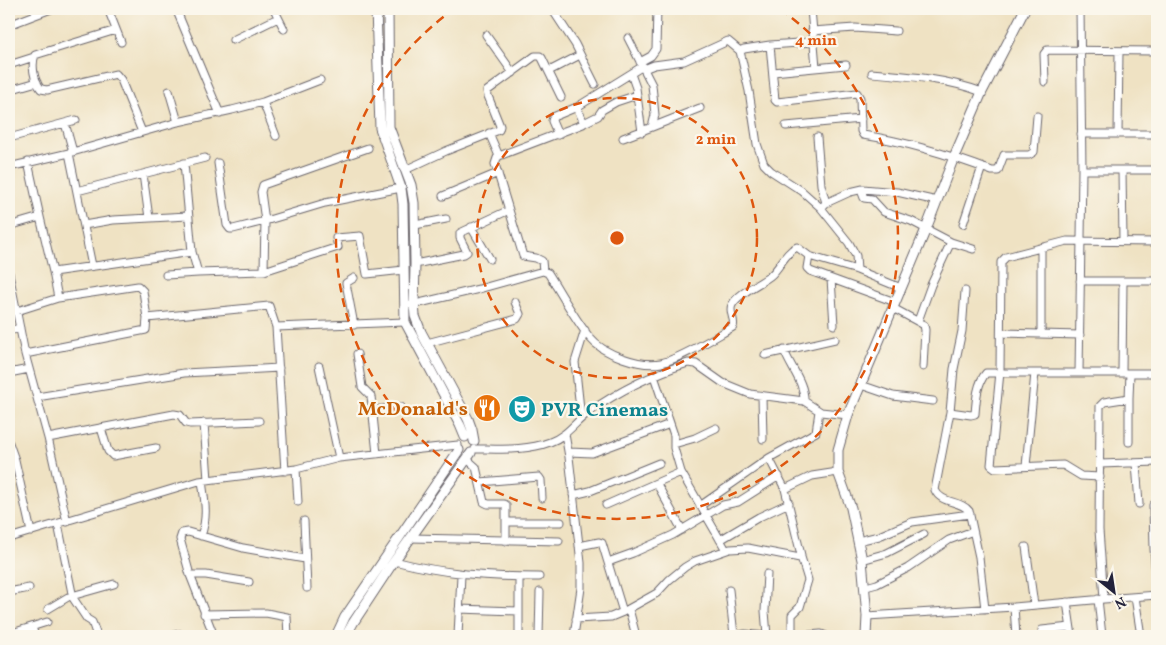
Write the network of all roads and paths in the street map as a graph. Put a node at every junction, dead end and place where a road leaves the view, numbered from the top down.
1 (51, 9) edge
2 (108, 9) edge
3 (176, 9) edge
4 (274, 9) edge
5 (376, 9) edge
6 (388, 9) edge
7 (552, 9) edge
8 (658, 9) edge
9 (811, 9) edge
10 (1025, 9) edge
11 (1080, 9) edge
12 (32, 12) edge
13 (278, 18) junction
14 (9, 25) edge
15 (284, 29) dead end
16 (116, 30) junction
17 (812, 31) junction
18 (896, 31) dead end
19 (486, 35) dead end
20 (628, 38) dead end
21 (233, 40) dead end
22 (121, 42) dead end
23 (813, 42) junction
24 (770, 45) junction
25 (1081, 50) junction
26 (1119, 50) junction
27 (740, 51) junction
28 (1157, 51) edge
29 (580, 54) junction
30 (34, 57) junction
31 (9, 65) edge
32 (846, 65) dead end
33 (642, 66) junction
34 (816, 67) junction
35 (549, 71) junction
36 (772, 72) junction
37 (513, 73) junction
38 (872, 73) dead end
39 (631, 74) junction
40 (320, 80) dead end
41 (37, 82) junction
42 (1046, 82) dead end
43 (595, 84) dead end
44 (9, 90) edge
45 (169, 91) dead end
46 (982, 92) junction
47 (636, 95) junction
48 (561, 96) dead end
49 (263, 102) junction
50 (577, 107) junction
51 (700, 108) dead end
52 (220, 114) junction
53 (1036, 116) dead end
54 (860, 119) junction
55 (76, 120) dead end
56 (178, 122) junction
57 (584, 122) junction
58 (65, 123) junction
59 (786, 126) dead end
60 (652, 127) junction
61 (142, 132) junction
62 (642, 132) junction
63 (489, 133) junction
64 (558, 134) junction
65 (1081, 134) junction
66 (1118, 134) junction
67 (1157, 134) edge
68 (276, 136) dead end
69 (816, 137) dead end
70 (9, 138) edge
71 (623, 138) dead end
72 (368, 148) dead end
73 (71, 152) junction
74 (499, 156) junction
75 (954, 157) junction
76 (205, 158) dead end
77 (28, 162) junction
78 (184, 163) junction
79 (218, 163) dead end
80 (9, 167) edge
81 (982, 167) junction
82 (405, 170) junction
83 (1082, 170) junction
84 (1122, 170) junction
85 (1157, 170) edge
86 (498, 173) junction
87 (143, 174) junction
88 (401, 188) junction
89 (861, 190) junction
90 (77, 191) junction
91 (443, 196) dead end
92 (937, 201) junction
93 (823, 206) junction
94 (509, 210) junction
95 (188, 216) junction
96 (40, 217) junction
97 (149, 218) junction
98 (446, 219) dead end
99 (265, 221) junction
100 (963, 224) dead end
101 (84, 225) junction
102 (415, 225) junction
103 (9, 226) edge
104 (471, 227) junction
105 (926, 229) junction
106 (1081, 241) junction
107 (1123, 241) junction
108 (951, 242) junction
109 (1157, 242) edge
110 (1041, 248) junction
111 (973, 249) dead end
112 (192, 252) junction
113 (809, 256) junction
114 (490, 259) dead end
115 (415, 264) junction
116 (92, 266) junction
117 (404, 270) junction
118 (857, 270) junction
119 (264, 271) junction
120 (543, 271) junction
121 (53, 272) junction
122 (9, 273) edge
123 (198, 273) junction
124 (166, 275) dead end
125 (354, 278) dead end
126 (831, 279) junction
127 (1080, 281) junction
128 (1123, 281) junction
129 (1157, 281) edge
130 (901, 288) junction
131 (964, 291) dead end
132 (58, 298) junction
133 (515, 302) dead end
134 (409, 305) junction
135 (894, 305) junction
136 (17, 311) junction
137 (146, 318) junction
138 (918, 321) junction
139 (405, 322) junction
140 (354, 325) junction
141 (834, 325) dead end
142 (276, 327) junction
143 (20, 328) junction
144 (9, 330) edge
145 (584, 330) junction
146 (1001, 333) junction
147 (1041, 334) junction
148 (1080, 334) junction
149 (835, 339) dead end
150 (427, 343) junction
151 (784, 350) junction
152 (25, 354) junction
153 (357, 354) dead end
154 (765, 355) dead end
155 (319, 366) dead end
156 (923, 367) dead end
157 (279, 368) junction
158 (29, 369) junction
159 (1000, 372) junction
160 (1035, 372) junction
161 (1126, 372) junction
162 (9, 373) edge
163 (1079, 373) junction
164 (1157, 373) edge
165 (654, 376) junction
166 (861, 385) junction
167 (762, 396) junction
168 (37, 397) junction
169 (1129, 398) junction
170 (804, 401) junction
171 (933, 401) dead end
172 (401, 407) dead end
173 (373, 410) junction
174 (819, 411) junction
175 (950, 412) junction
176 (848, 415) junction
177 (581, 418) junction
178 (259, 421) dead end
179 (204, 424) junction
180 (670, 424) junction
181 (102, 428) junction
182 (716, 428) dead end
183 (565, 434) junction
184 (48, 438) junction
185 (763, 440) dead end
186 (1129, 442) dead end
187 (9, 443) edge
188 (674, 444) junction
189 (156, 448) dead end
190 (467, 448) junction
191 (569, 452) junction
192 (11, 453) edge
193 (377, 454) junction
194 (339, 458) junction
195 (769, 458) junction
196 (1157, 462) edge
197 (1136, 463) junction
198 (659, 464) dead end
199 (1100, 464) junction
200 (1026, 466) junction
201 (296, 469) junction
202 (285, 470) junction
203 (681, 472) junction
204 (838, 472) junction
205 (780, 476) junction
206 (1100, 477) junction
207 (205, 481) junction
208 (480, 482) junction
209 (657, 484) junction
210 (785, 489) junction
211 (573, 495) junction
212 (542, 498) dead end
213 (298, 502) dead end
214 (789, 503) junction
215 (1139, 504) dead end
216 (606, 505) dead end
217 (1153, 505) dead end
218 (700, 506) junction
219 (970, 514) junction
220 (706, 516) junction
221 (304, 521) dead end
222 (67, 522) junction
223 (506, 522) junction
224 (561, 522) dead end
225 (58, 524) junction
226 (682, 530) junction
227 (973, 531) junction
228 (31, 532) junction
229 (924, 534) dead end
230 (201, 536) junction
231 (9, 538) edge
232 (411, 538) junction
233 (720, 540) junction
234 (506, 541) junction
235 (858, 541) junction
236 (559, 542) dead end
237 (579, 546) junction
238 (1026, 548) dead end
239 (726, 550) junction
240 (801, 557) junction
241 (305, 559) junction
242 (862, 560) junction
243 (394, 561) junction
244 (608, 562) junction
245 (767, 574) dead end
246 (190, 575) junction
247 (461, 575) junction
248 (520, 577) junction
249 (539, 577) dead end
250 (249, 582) dead end
251 (114, 584) dead end
252 (866, 587) junction
253 (29, 588) dead end
254 (307, 588) dead end
255 (1157, 589) edge
256 (729, 590) dead end
257 (9, 592) edge
258 (540, 592) dead end
259 (72, 595) junction
260 (1157, 595) edge
261 (1135, 597) junction
262 (1101, 599) junction
263 (1067, 602) junction
264 (1034, 605) junction
265 (1014, 607) junction
266 (48, 609) dead end
267 (459, 609) junction
268 (985, 609) junction
269 (519, 611) junction
270 (626, 611) junction
271 (204, 614) junction
272 (867, 616) junction
273 (576, 620) junction
274 (48, 622) dead end
275 (32, 627) junction
276 (1070, 627) junction
277 (1042, 630) dead end
278 (9, 632) edge
279 (180, 634) dead end
280 (35, 636) edge
281 (97, 636) edge
282 (171, 636) edge
283 (214, 636) edge
284 (288, 636) edge
285 (336, 636) edge
286 (346, 636) edge
287 (458, 636) edge
288 (519, 636) edge
289 (539, 636) edge
290 (574, 636) edge
291 (636, 636) edge
292 (733, 636) edge
293 (766, 636) edge
294 (792, 636) edge
295 (797, 636) edge
296 (826, 636) edge
297 (866, 636) edge
298 (1016, 636) edge
299 (1072, 636) edge
300 (1102, 636) edge
301 (1141, 636) edge

1 - 12 street
2 - 16 street
3 - 52 street
4 - 13 street
5 - 88 street
6 - 82 street
7 - 29 street
8 - 33 street
9 - 17 street
10 - 46 street
11 - 25 street
12 - 14 street
13 - 15 street
13 - 21 street
16 - 22 street
16 - 30 street
17 - 18 street
17 - 23 street
19 - 37 street
20 - 33 street
23 - 24 street
23 - 34 street
24 - 27 street
24 - 36 street
25 - 26 street
25 - 42 street
25 - 65 street
26 - 28 street
26 - 66 street
27 - 33 street
27 - 93 street
29 - 35 street
29 - 43 street
30 - 31 street
30 - 41 street
32 - 34 street
33 - 39 street
33 - 60 street
34 - 36 street
35 - 37 street
35 - 48 street
36 - 54 street
37 - 63 street
38 - 46 street
39 - 47 street
39 - 50 street
40 - 49 street
41 - 44 street
41 - 61 street
45 - 56 street
46 - 75 street
47 - 57 street
47 - 62 street
49 - 52 street
49 - 68 street
50 - 57 street
50 - 64 street
51 - 60 street
52 - 56 street
53 - 81 street
54 - 59 street
54 - 75 street
55 - 58 street
56 - 61 street
57 - 64 street
58 - 70 street
58 - 73 street
60 - 62 street
61 - 73 street
62 - 71 street
63 - 74 street
63 - 82 street
64 - 74 street
65 - 66 street
65 - 83 street
66 - 67 street
69 - 93 street
72 - 99 street
73 - 77 street
73 - 90 street
74 - 86 street
75 - 81 street
75 - 92 street
76 - 78 street
77 - 80 street
77 - 96 street
78 - 87 street
78 - 95 street
79 - 99 street
81 - 100 street
82 - 102 street
83 - 84 street
83 - 106 street
84 - 85 street
84 - 107 street
86 - 91 street
86 - 94 street
87 - 90 street
87 - 97 street
88 - 99 street
88 - 117 street
89 - 92 street
89 - 93 street
89 - 105 street
90 - 101 street
92 - 105 street
93 - 118 street
94 - 104 street
94 - 120 street
95 - 97 street
95 - 112 street
96 - 103 street
96 - 121 street
97 - 101 street
98 - 102 street
99 - 119 street
101 - 116 street
102 - 115 street
104 - 114 street
104 - 115 street
105 - 108 street
105 - 130 street
106 - 107 street
106 - 110 street
106 - 127 street
107 - 109 street
108 - 111 street
108 - 138 street
110 - 146 street
110 - 147 street
112 - 116 street
112 - 123 street
113 - 118 street
113 - 126 street
113 - 145 street
115 - 134 street
116 - 121 street
117 - 119 street
117 - 134 street
118 - 130 street
119 - 123 street
120 - 134 street
120 - 145 street
121 - 132 street
122 - 136 street
123 - 124 street
125 - 140 street
126 - 135 street
126 - 141 street
127 - 128 street
127 - 148 street
128 - 129 street
128 - 161 street
130 - 135 street
131 - 175 street
132 - 136 street
132 - 137 street
133 - 150 street
134 - 139 street
134 - 150 street
135 - 138 street
135 - 166 street
136 - 143 street
137 - 142 street
137 - 152 street
138 - 156 street
139 - 140 street
139 - 190 street
140 - 142 street
142 - 157 street
143 - 144 street
143 - 152 street
145 - 177 street
146 - 147 street
146 - 159 street
147 - 148 street
148 - 163 street
149 - 151 street
150 - 190 street
151 - 154 street
151 - 170 street
152 - 158 street
153 - 173 street
155 - 194 street
157 - 168 street
157 - 202 street
158 - 162 street
158 - 168 street
159 - 160 street
159 - 175 street
159 - 200 street
160 - 163 street
160 - 200 street
161 - 163 street
161 - 164 street
161 - 169 street
165 - 167 street
165 - 177 street
165 - 180 street
166 - 171 street
166 - 176 street
167 - 170 street
167 - 185 street
168 - 184 street
169 - 186 street
169 - 199 street
170 - 174 street
172 - 173 street
173 - 193 street
174 - 176 street
174 - 195 street
175 - 219 street
176 - 204 street
177 - 183 street
178 - 179 street
179 - 181 street
179 - 207 street
180 - 188 street
180 - 191 street
181 - 184 street
181 - 189 street
182 - 188 street
183 - 190 street
183 - 191 street
184 - 222 street
187 - 192 street
188 - 203 street
190 - 193 street
190 - 208 street
190 - 232 street
190 - 285 street
191 - 211 street
192 - 228 street
193 - 194 street
194 - 201 street
195 - 205 street
195 - 218 street
196 - 197 street
197 - 199 street
197 - 215 street
198 - 211 street
199 - 206 street
200 - 206 street
201 - 202 street
201 - 213 street
202 - 207 street
203 - 209 street
203 - 218 street
204 - 210 street
204 - 235 street
205 - 210 street
205 - 220 street
206 - 262 street
207 - 222 street
207 - 230 street
208 - 212 street
208 - 223 street
209 - 216 street
209 - 226 street
210 - 214 street
211 - 237 street
214 - 233 street
214 - 240 street
217 - 255 street
218 - 220 street
219 - 227 street
219 - 235 street
220 - 226 street
220 - 233 street
221 - 241 street
222 - 225 street
223 - 224 street
223 - 234 street
225 - 228 street
225 - 259 street
226 - 244 street
227 - 252 street
227 - 268 street
228 - 231 street
229 - 242 street
230 - 241 street
230 - 246 street
232 - 234 street
232 - 243 street
233 - 239 street
234 - 236 street
235 - 242 street
237 - 244 street
237 - 273 street
238 - 264 street
239 - 240 street
239 - 270 street
240 - 294 street
241 - 254 street
242 - 252 street
243 - 247 street
243 - 286 street
244 - 270 street
245 - 293 street
246 - 250 street
246 - 271 street
247 - 248 street
247 - 267 street
248 - 249 street
248 - 269 street
251 - 259 street
252 - 272 street
253 - 257 street
256 - 292 street
258 - 289 street
259 - 266 street
259 - 281 street
260 - 261 street
261 - 262 street
261 - 301 street
262 - 263 street
262 - 300 street
263 - 264 street
263 - 276 street
264 - 265 street
265 - 268 street
265 - 298 street
267 - 269 street
267 - 287 street
268 - 272 street
269 - 288 street
270 - 273 street
270 - 291 street
271 - 283 street
271 - 284 street
272 - 297 street
273 - 290 street
274 - 275 street
275 - 278 street
275 - 280 street
276 - 277 street
276 - 299 street
279 - 282 street
292 - 293 street
295 - 296 street

